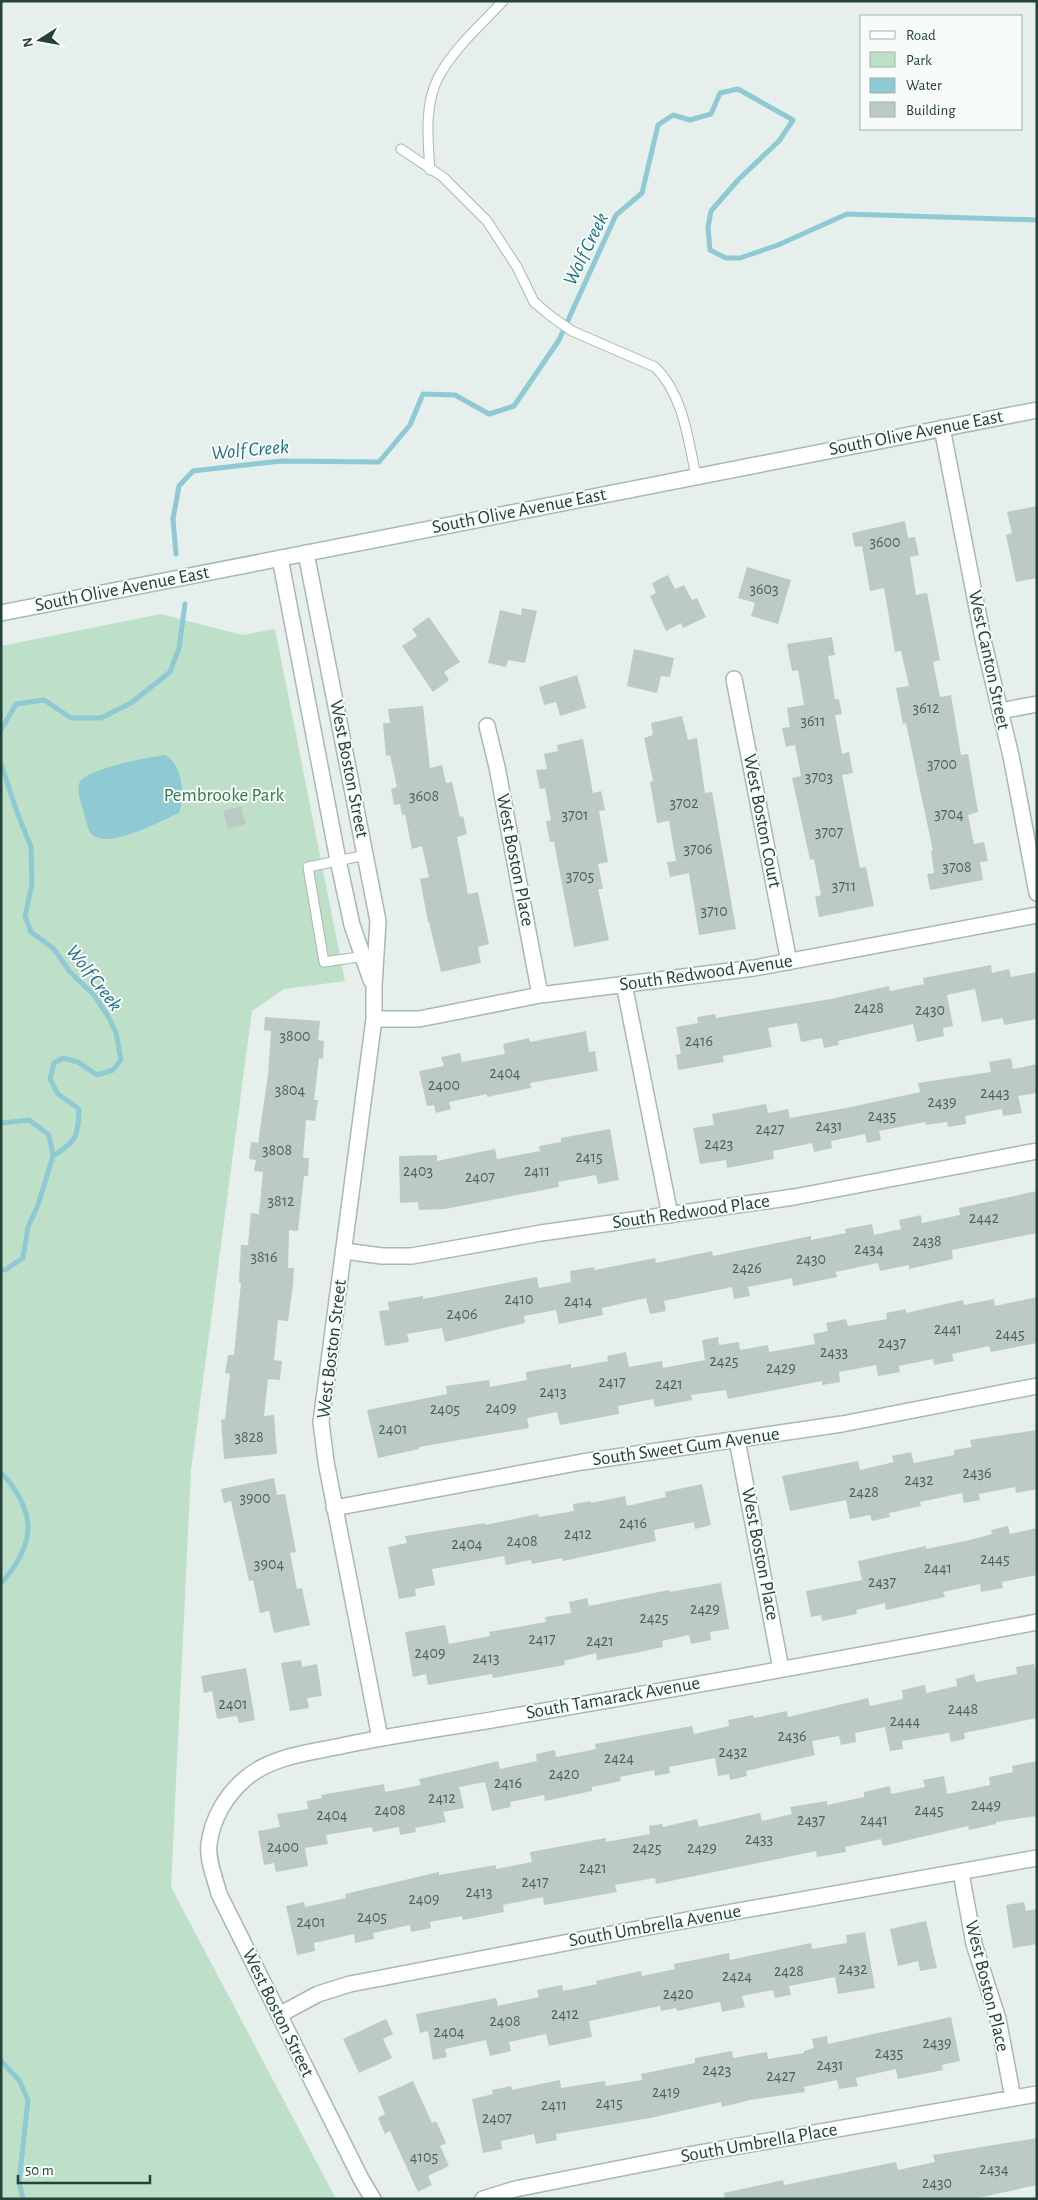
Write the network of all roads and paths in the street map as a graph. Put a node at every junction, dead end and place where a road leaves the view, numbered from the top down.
1 (502, 1) edge
2 (401, 149) dead end
3 (430, 170) junction
4 (1037, 410) edge
5 (942, 428) junction
6 (696, 476) junction
7 (306, 553) junction
8 (280, 558) junction
9 (1, 613) edge
10 (734, 679) dead end
11 (1037, 704) edge
12 (1000, 711) junction
13 (487, 726) dead end
14 (366, 855) junction
15 (338, 860) junction
16 (1037, 892) edge
17 (1037, 915) edge
18 (369, 955) junction
19 (789, 962) junction
20 (624, 984) junction
21 (540, 995) junction
22 (374, 1020) junction
23 (1037, 1151) edge
24 (670, 1215) junction
25 (344, 1251) junction
26 (1037, 1386) edge
27 (738, 1440) junction
28 (334, 1508) junction
29 (1037, 1622) edge
30 (781, 1669) junction
31 (380, 1738) junction
32 (215, 1820) joint
33 (1037, 1858) edge
34 (961, 1873) junction
35 (279, 2015) junction
36 (1037, 2094) edge
37 (1013, 2098) junction
38 (373, 2199) edge
39 (483, 2199) edge

1 - 3 lane
2 - 3 lane
3 - 6 lane
4 - 5 street, South Olive Avenue East
5 - 6 street, South Olive Avenue East
5 - 12 street, West Canton Street
6 - 7 street, South Olive Avenue East
7 - 8 street, South Olive Avenue East
7 - 14 street, West Boston Street
8 - 9 street, South Olive Avenue East
8 - 15 street, West Boston Street
10 - 19 street, West Boston Court
11 - 12 street
12 - 16 street, West Canton Street
13 - 21 street, West Boston Place
14 - 15 lane
14 - 18 street, West Boston Street
15 - 18 street, West Boston Street
15 - 18 lane
17 - 19 street, South Redwood Avenue
18 - 22 street, West Boston Street
19 - 20 street, South Redwood Avenue
20 - 21 street, South Redwood Avenue
20 - 24 street
21 - 22 street, South Redwood Avenue
22 - 25 street, West Boston Street
23 - 24 street, South Redwood Place
24 - 25 street, South Redwood Place
25 - 28 street, West Boston Street
26 - 27 street, South Sweet Gum Avenue
27 - 28 street, South Sweet Gum Avenue
27 - 30 street, West Boston Place
28 - 31 street, West Boston Street
29 - 30 street, South Tamarack Avenue
30 - 31 street, South Tamarack Avenue
31 - 32 street, South Tamarack Avenue
32 - 35 street, West Boston Street
33 - 34 street, South Umbrella Avenue
34 - 35 street, South Umbrella Avenue
34 - 37 street, West Boston Place
35 - 38 street, West Boston Street
36 - 37 street, South Umbrella Place
37 - 39 street, South Umbrella Place

